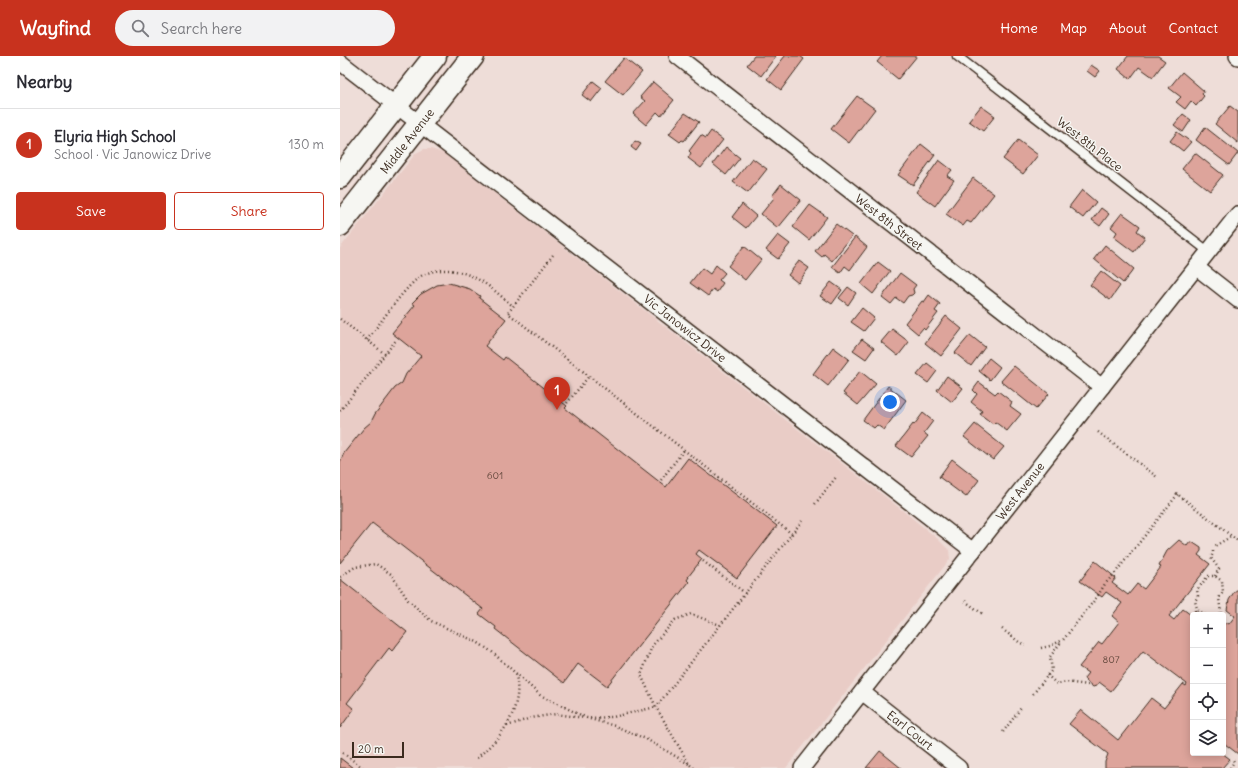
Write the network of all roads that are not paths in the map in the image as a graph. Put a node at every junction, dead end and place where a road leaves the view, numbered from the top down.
1 (435, 56) edge
2 (473, 56) edge
3 (677, 56) edge
4 (957, 56) edge
5 (340, 62) edge
6 (397, 106) junction
7 (420, 124) junction
8 (340, 177) edge
9 (1238, 214) edge
10 (340, 225) edge
11 (1209, 252) junction
12 (1196, 267) junction
13 (1238, 300) edge
14 (1102, 387) junction
15 (973, 551) junction
16 (862, 692) junction
17 (802, 768) edge
18 (959, 768) edge

1 - 6 main road
2 - 7 main road, Middle Avenue
3 - 14 street, West 8th Street
4 - 11 lane, West 8th Place
5 - 6 street, Vic Janowicz Drive
6 - 7 street, Vic Janowicz Drive
6 - 8 main road
7 - 10 main road, Middle Avenue
7 - 15 street, Vic Janowicz Drive
9 - 11 street, West Avenue
11 - 12 street, West Avenue
12 - 13 street
12 - 14 street, West Avenue
14 - 15 street, West Avenue
15 - 16 street, West Avenue
16 - 17 street, West Avenue
16 - 18 street, Earl Court

